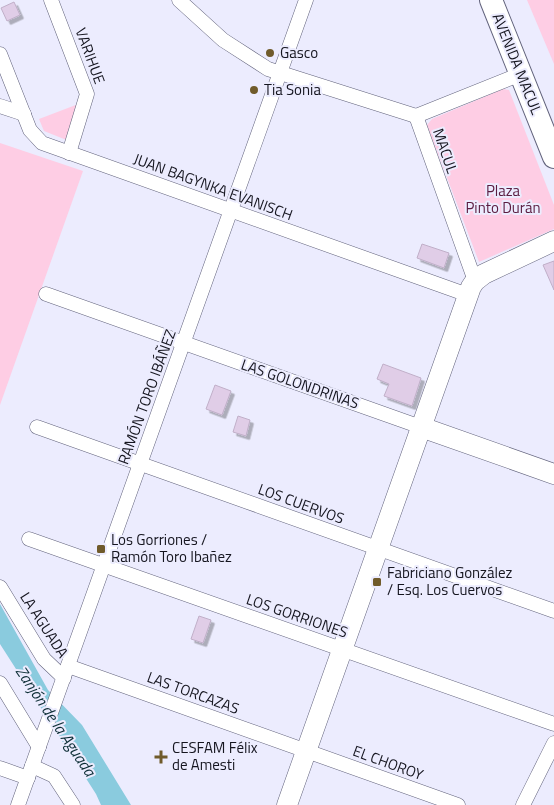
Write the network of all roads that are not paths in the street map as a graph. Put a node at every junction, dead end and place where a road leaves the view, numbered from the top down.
1 (51, 0) edge
2 (179, 0) edge
3 (306, 0) edge
4 (492, 0) edge
5 (0, 54) edge
6 (280, 73) junction
7 (521, 74) junction
8 (0, 106) edge
9 (24, 114) junction
10 (416, 116) junction
11 (69, 153) junction
12 (554, 157) edge
13 (231, 210) junction
14 (554, 241) edge
15 (471, 288) junction
16 (46, 294) dead end
17 (183, 343) junction
18 (38, 427) dead end
19 (421, 427) junction
20 (140, 464) junction
21 (554, 474) edge
22 (29, 539) dead end
23 (378, 548) junction
24 (104, 565) junction
25 (0, 587) edge
26 (554, 611) edge
27 (342, 649) junction
28 (64, 677) junction
29 (0, 684) edge
30 (554, 724) edge
31 (554, 743) edge
32 (39, 747) junction
33 (306, 751) junction
34 (0, 768) edge
35 (30, 772) junction
36 (18, 805) edge
37 (74, 805) edge
38 (287, 805) edge
39 (458, 805) edge
40 (523, 805) edge

1 - 11 street, VARIHUE
2 - 6 street
3 - 6 street, RAMÓN TORO IBÁÑEZ
4 - 7 main road, AVENIDA MACUL
5 - 9 street, JUAN BAGYNKA EVANISCH
6 - 10 street
6 - 13 street, RAMÓN TORO IBÁÑEZ
7 - 10 street
7 - 12 main road, AVENIDA MACUL
8 - 9 street
9 - 11 street, JUAN BAGYNKA EVANISCH
10 - 15 street, MACUL
11 - 13 street, JUAN BAGYNKA EVANISCH
13 - 15 street, JUAN BAGYNKA EVANISCH
13 - 17 street, RAMÓN TORO IBÁÑEZ
14 - 15 street
15 - 19 street
16 - 17 street, LAS GOLONDRINAS
17 - 19 street, LAS GOLONDRINAS
17 - 20 street, RAMÓN TORO IBÁÑEZ
18 - 20 street, LOS CUERVOS
19 - 21 street, LAS GOLONDRINAS
19 - 23 street
20 - 23 street, LOS CUERVOS
20 - 24 street, RAMÓN TORO IBÁÑEZ
22 - 24 street, LOS GORRIONES
23 - 26 street, LOS CUERVOS
23 - 27 street
24 - 27 street, LOS GORRIONES
24 - 28 street, RAMÓN TORO IBÁÑEZ
25 - 28 street, LA AGUADA
27 - 30 street, LOS GORRIONES
27 - 33 street
28 - 32 street, RAMÓN TORO IBÁÑEZ
28 - 33 street, LAS TORCAZAS
29 - 32 street
31 - 40 street
32 - 35 street, RAMÓN TORO IBÁÑEZ
33 - 38 street
33 - 39 street, EL CHOROY
34 - 35 street
35 - 36 street, RAMÓN TORO IBÁÑEZ
35 - 37 street

